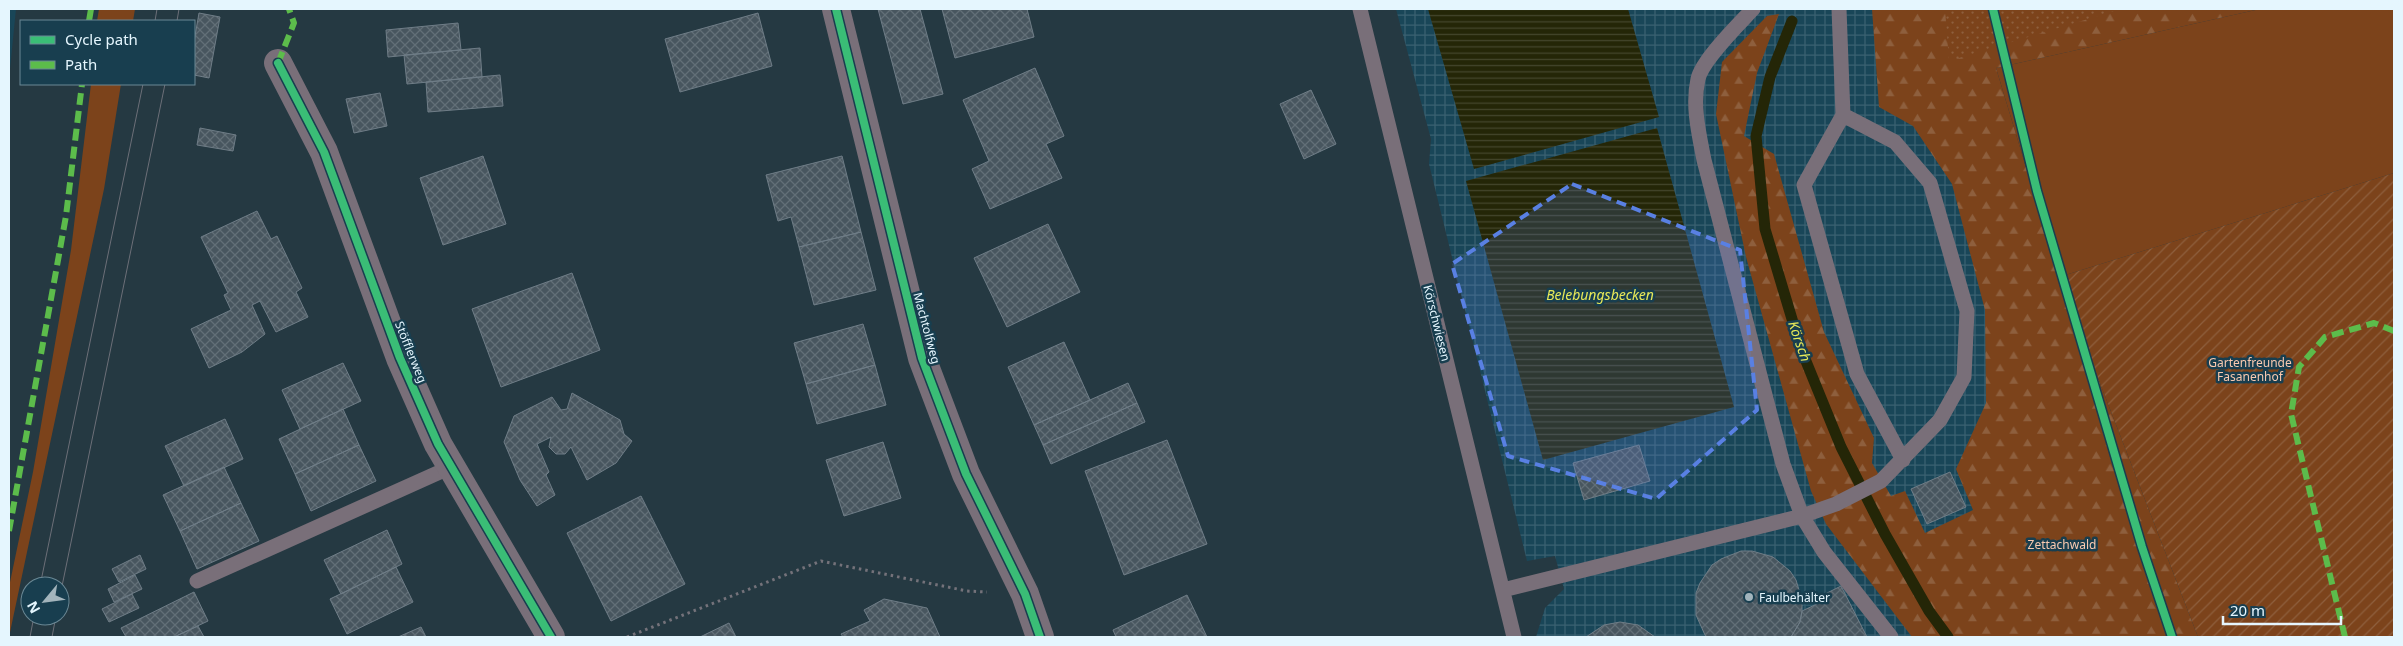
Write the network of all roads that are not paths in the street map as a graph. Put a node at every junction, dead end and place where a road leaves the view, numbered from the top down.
1 (836, 9) edge
2 (1360, 9) edge
3 (1753, 9) edge
4 (1839, 9) edge
5 (278, 63) dead end
6 (1843, 115) junction
7 (1903, 460) junction
8 (451, 467) junction
9 (1802, 516) junction
10 (197, 581) dead end
11 (1503, 590) junction
12 (551, 637) edge
13 (1040, 637) edge
14 (1514, 637) edge
15 (1890, 637) edge

1 - 13 street, Machtolfweg
2 - 11 lane, Körschwiesen
3 - 9 lane
4 - 6 lane
5 - 8 street, Stöfflerweg
6 - 7 lane
6 - 7 lane
7 - 9 lane
8 - 10 lane
8 - 12 street, Stöfflerweg
9 - 11 lane
9 - 15 lane
11 - 14 lane, Körschwiesen

